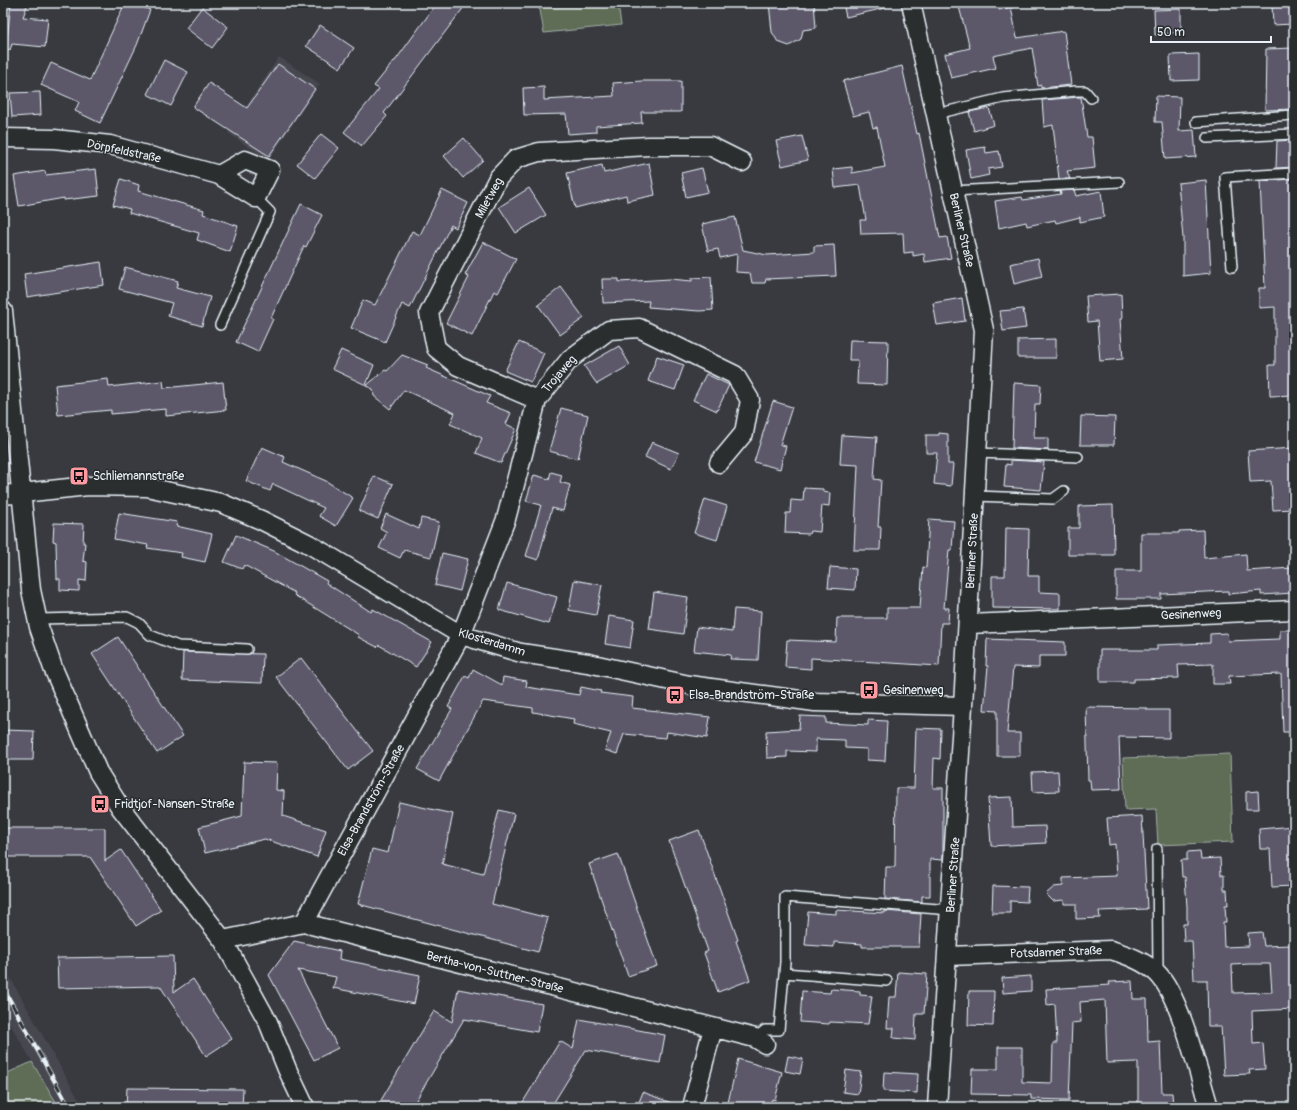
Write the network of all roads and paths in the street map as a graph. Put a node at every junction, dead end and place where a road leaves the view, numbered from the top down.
1 (911, 3) edge
2 (1091, 98) dead end
3 (936, 114) junction
4 (1294, 115) edge
5 (1196, 122) dead end
6 (1294, 134) edge
7 (3, 138) edge
8 (1207, 138) dead end
9 (742, 162) dead end
10 (1294, 173) edge
11 (219, 175) junction
12 (1119, 182) dead end
13 (953, 191) junction
14 (256, 198) junction
15 (1232, 267) dead end
16 (3, 311) edge
17 (220, 325) dead end
18 (537, 400) junction
19 (977, 453) junction
20 (1078, 457) dead end
21 (719, 462) dead end
22 (1064, 491) dead end
23 (21, 493) junction
24 (3, 495) edge
25 (975, 496) junction
26 (1294, 610) edge
27 (38, 619) junction
28 (968, 624) junction
29 (461, 635) junction
30 (247, 649) dead end
31 (964, 706) junction
32 (1157, 849) dead end
33 (951, 910) junction
34 (304, 923) junction
35 (223, 940) junction
36 (948, 956) junction
37 (784, 973) junction
38 (1158, 974) junction
39 (887, 981) dead end
40 (712, 1028) junction
41 (760, 1041) joint
42 (305, 1107) edge
43 (692, 1107) edge
44 (937, 1107) edge
45 (1209, 1107) edge

1 - 3 street, Berliner Straße
2 - 3 lane
3 - 13 street, Berliner Straße
4 - 5 lane
6 - 8 lane
7 - 11 street, Dörpfeldstraße
9 - 18 street, Miletweg
10 - 15 lane
11 - 14 street, Dörpfeldstraße
11 - 14 street
12 - 13 lane
13 - 19 street, Berliner Straße
14 - 17 lane, Dörpfeldstraße
16 - 23 street
18 - 21 street, Trojaweg
18 - 29 street, Trojaweg
19 - 20 lane
19 - 25 street, Berliner Straße
22 - 25 lane
23 - 24 street, Klosterdamm
23 - 27 street
23 - 29 street, Klosterdamm
25 - 28 street, Berliner Straße
26 - 28 street, Gesinenweg
27 - 30 lane
27 - 35 street
28 - 31 street, Berliner Straße
29 - 31 street, Klosterdamm
29 - 34 street, Elsa-Brandström-Straße
31 - 33 street, Berliner Straße
32 - 38 lane
33 - 36 street, Berliner Straße
33 - 37 lane
34 - 35 street, Bertha-von-Suttner-Straße
34 - 40 street, Bertha-von-Suttner-Straße
35 - 42 street
36 - 38 street, Potsdamer Straße
36 - 44 street, Berliner Straße
37 - 39 lane
37 - 41 lane
38 - 45 street, Potsdamer Straße
40 - 41 street, Bertha-von-Suttner-Straße
40 - 43 street

